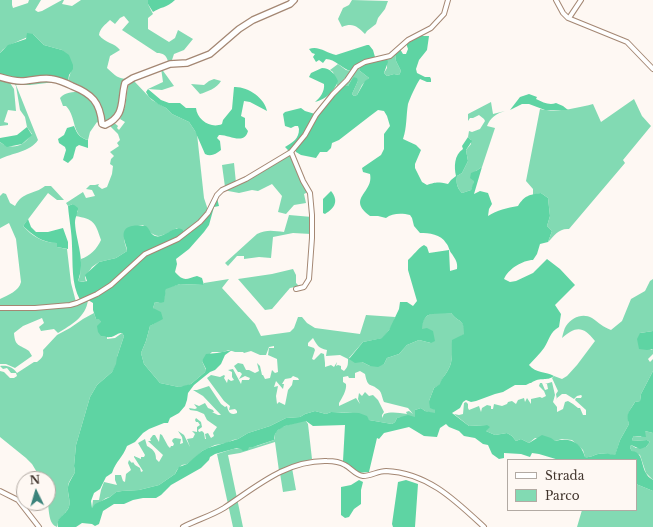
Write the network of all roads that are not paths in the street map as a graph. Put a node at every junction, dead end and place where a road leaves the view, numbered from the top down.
1 (294, 0) edge
2 (448, 0) edge
3 (556, 0) edge
4 (581, 0) edge
5 (569, 18) junction
6 (653, 69) edge
7 (0, 77) edge
8 (291, 152) junction
9 (296, 289) dead end
10 (0, 308) edge
11 (0, 491) edge
12 (39, 527) edge
13 (183, 527) edge
14 (484, 527) edge

1 - 7 street
2 - 8 street
3 - 5 street
4 - 5 street
5 - 6 street
8 - 9 street
8 - 10 street
11 - 12 street
13 - 14 street

